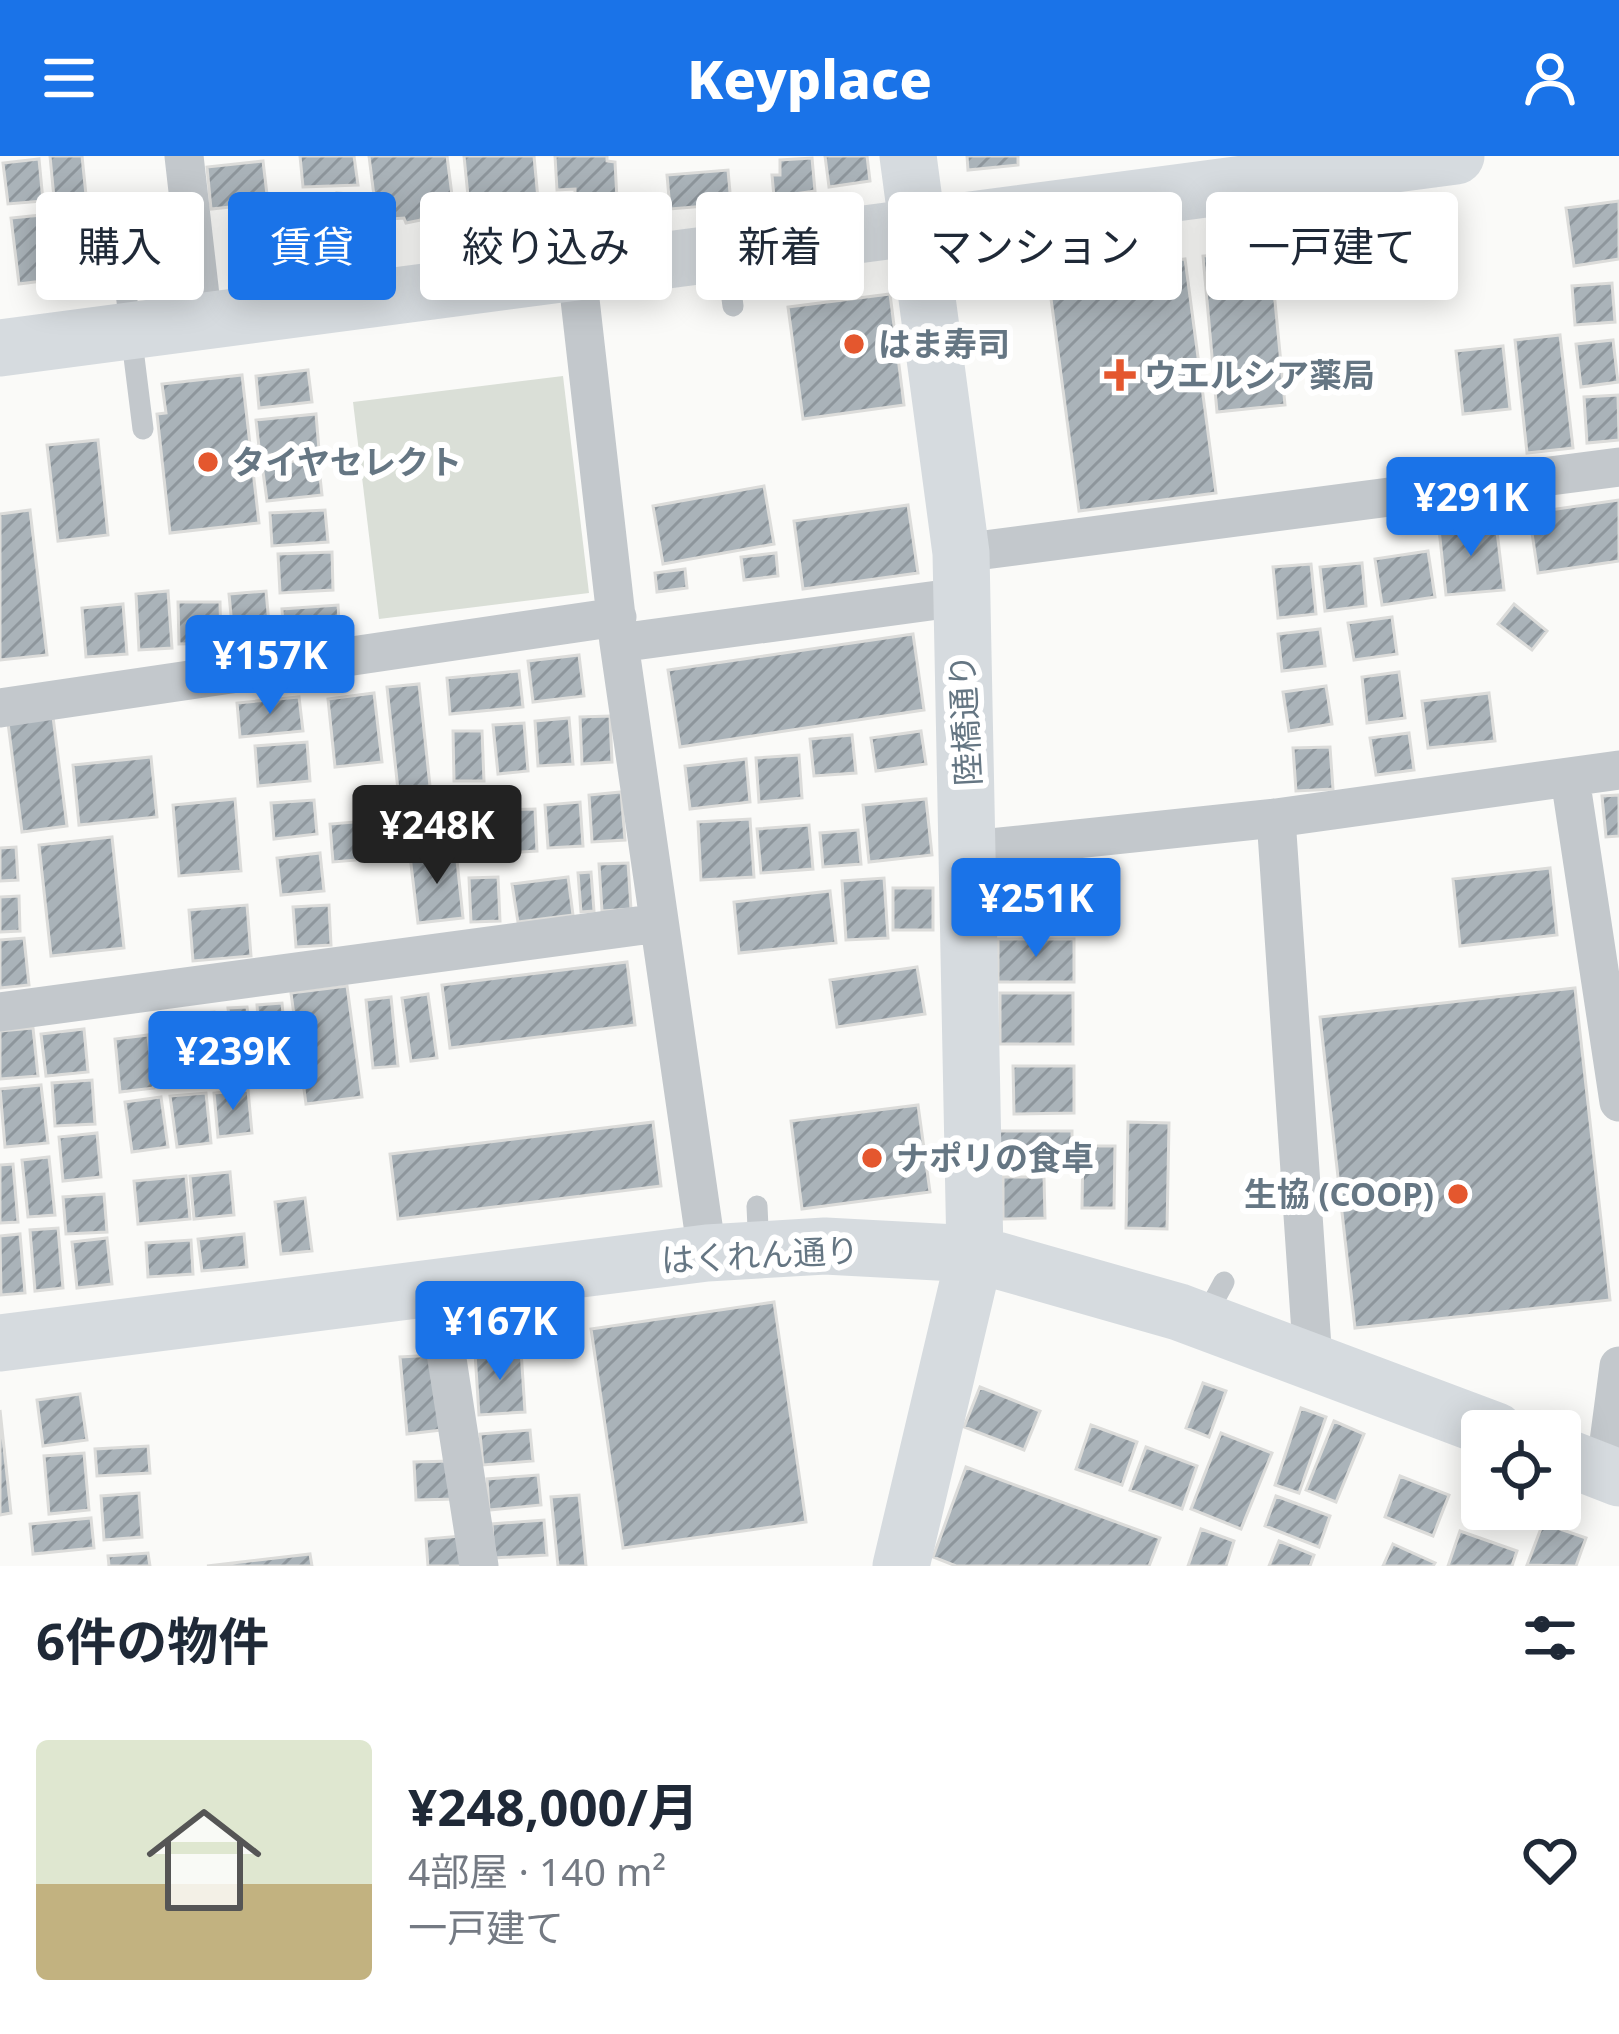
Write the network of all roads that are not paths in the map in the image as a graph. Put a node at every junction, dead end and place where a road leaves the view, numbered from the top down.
1 (184, 156) edge
2 (908, 156) edge
3 (1456, 156) edge
4 (913, 192) edge
5 (1182, 194) edge
6 (888, 238) edge
7 (672, 277) edge
8 (420, 294) edge
9 (582, 300) edge
10 (927, 300) edge
11 (128, 312) junction
12 (203, 322) junction
13 (0, 348) edge
14 (143, 428) dead end
15 (1619, 467) edge
16 (960, 575) junction
17 (618, 630) junction
18 (0, 708) edge
19 (1619, 770) edge
20 (1570, 778) junction
21 (1276, 818) junction
22 (971, 850) junction
23 (659, 923) junction
24 (0, 1012) edge
25 (1619, 1102) edge
26 (741, 1237) junction
27 (975, 1254) junction
28 (436, 1288) junction
29 (0, 1343) edge
30 (1313, 1362) junction
31 (1619, 1366) edge
32 (1461, 1418) edge
33 (1594, 1468) edge
34 (478, 1566) edge
35 (902, 1566) edge

1 - 12 street
2 - 4 street, 陸橋通り
3 - 5 street
6 - 7 street
8 - 12 street
9 - 17 street
10 - 16 street, 陸橋通り
11 - 12 street
11 - 13 street
11 - 14 lane
15 - 16 street
16 - 17 street
16 - 22 street, 陸橋通り
17 - 18 street
17 - 23 street
19 - 20 street
20 - 21 street
20 - 25 street
21 - 22 street
21 - 30 street
22 - 27 street, 陸橋通り
23 - 24 street
23 - 26 street
26 - 27 street, はくれん通り
26 - 28 street, はくれん通り
27 - 30 street, はくれん通り
27 - 35 street, 陸橋通り
28 - 29 street, はくれん通り
28 - 34 street
30 - 32 street, はくれん通り
31 - 33 street

